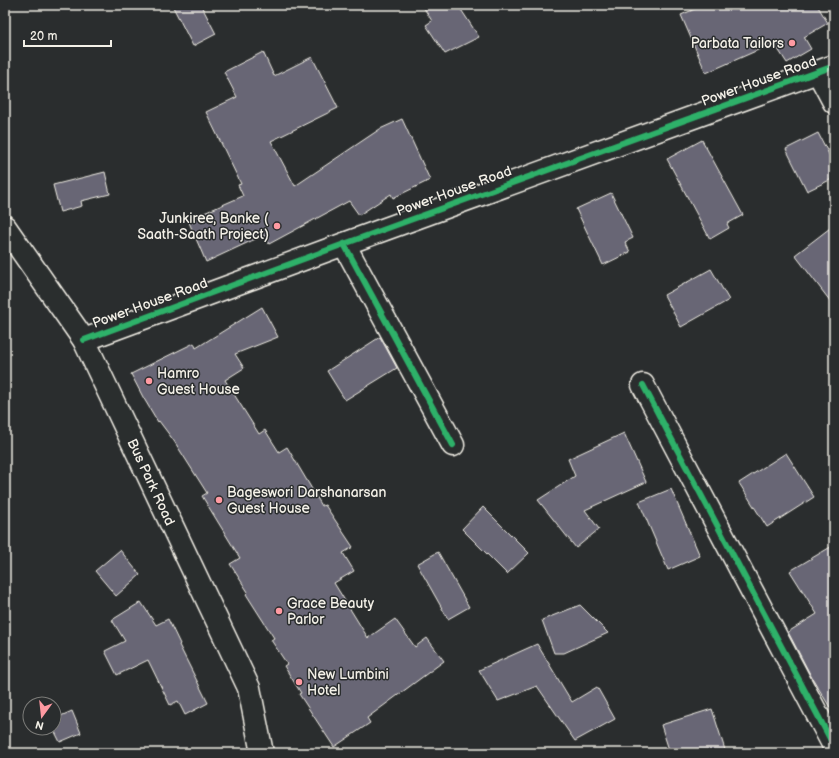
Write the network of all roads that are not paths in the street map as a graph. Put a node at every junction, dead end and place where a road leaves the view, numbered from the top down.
1 (826, 69) edge
2 (834, 102) edge
3 (5, 227) edge
4 (344, 244) junction
5 (84, 340) junction
6 (643, 385) dead end
7 (453, 445) dead end
8 (834, 746) edge
9 (262, 753) edge

1 - 2 street
1 - 4 street, Power House Road
3 - 5 street, Bus Park Road
4 - 5 street, Power House Road
4 - 7 street
5 - 9 street, Bus Park Road
6 - 8 street

